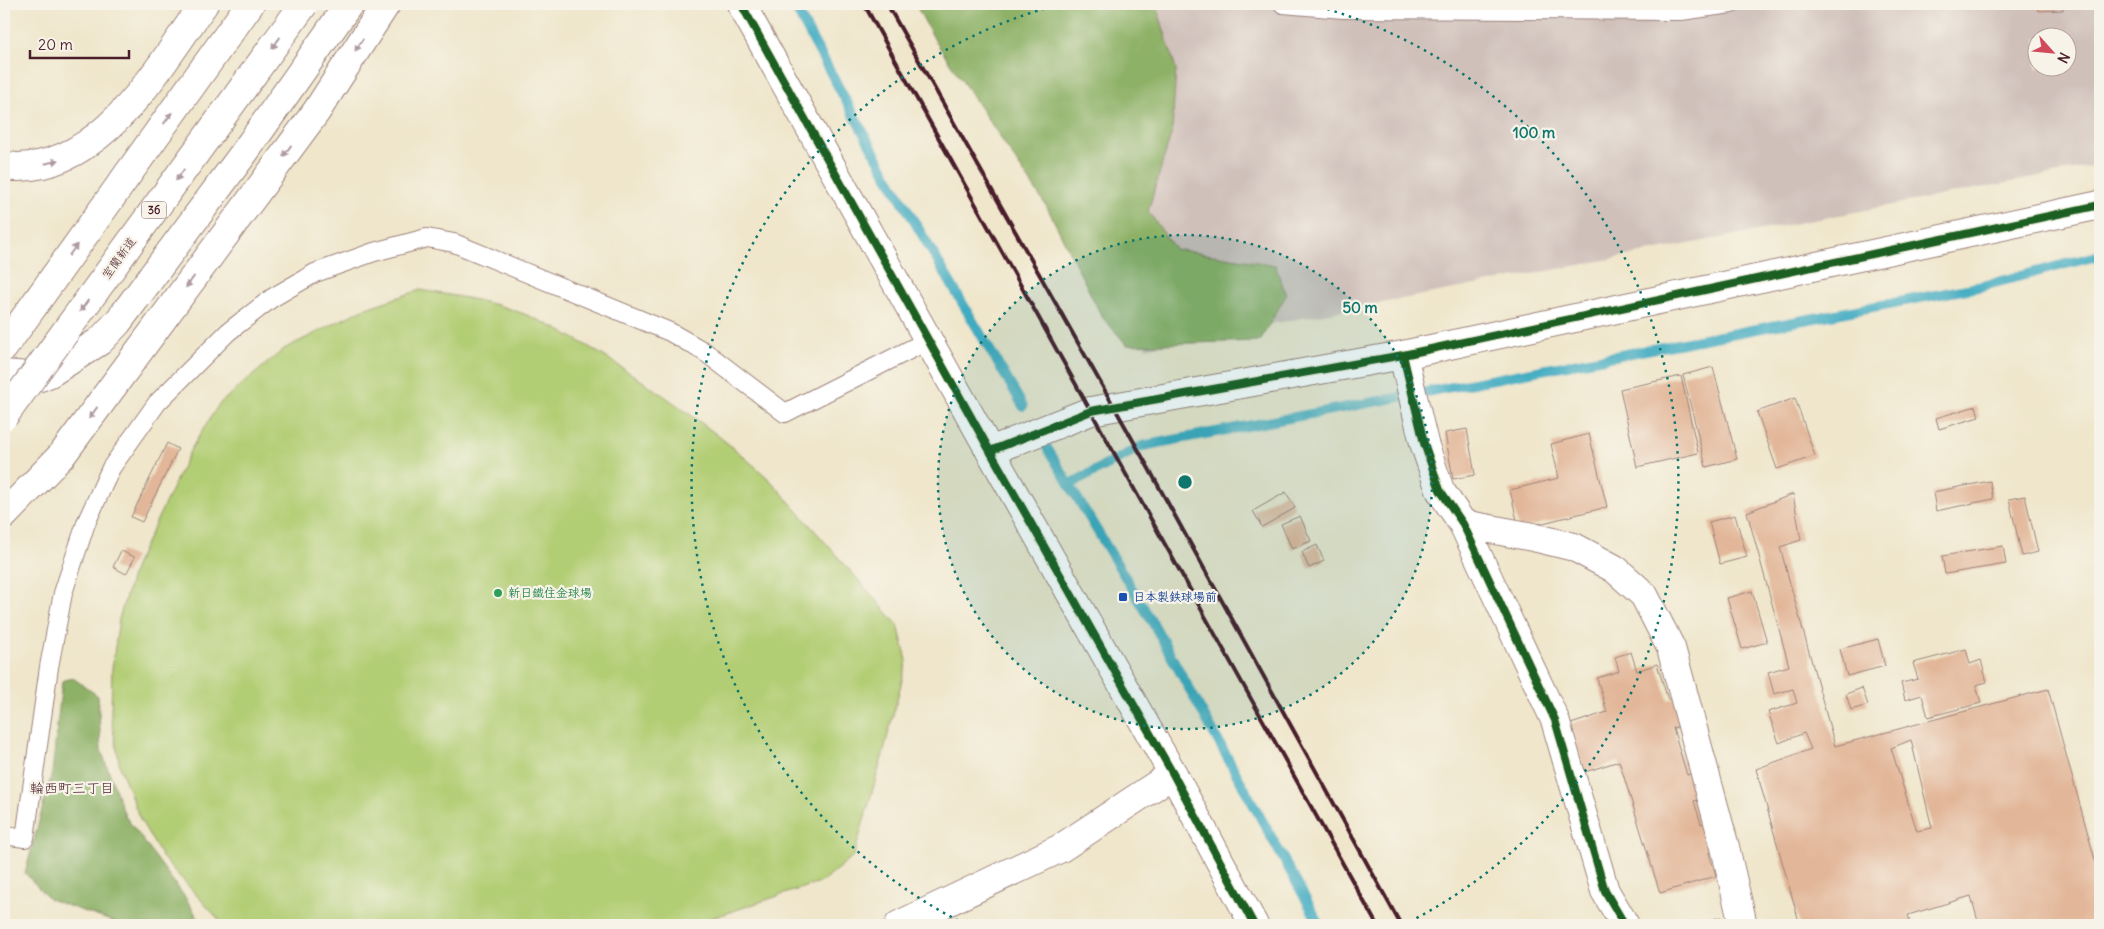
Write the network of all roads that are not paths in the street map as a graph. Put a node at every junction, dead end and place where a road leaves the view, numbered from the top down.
1 (204, 4) edge
2 (250, 4) edge
3 (304, 4) edge
4 (349, 4) edge
5 (386, 4) edge
6 (741, 4) edge
7 (1283, 4) edge
8 (1731, 4) edge
9 (1681, 7) edge
10 (4, 166) edge
11 (2100, 205) edge
12 (929, 340) junction
13 (4, 347) edge
14 (1405, 367) junction
15 (4, 374) edge
16 (4, 416) edge
17 (990, 451) junction
18 (4, 515) edge
19 (1464, 524) junction
20 (1174, 774) junction
21 (4, 835) edge
22 (899, 925) edge
23 (1254, 925) edge
24 (1625, 925) edge
25 (1743, 925) edge

10 -> 1 main road
13 -> 2 main road
3 -> 16 main road, 室蘭新道 / 36, bridge
4 - 15 main road
5 -> 18 main road
6 - 12 main road
7 - 9 lane
8 - 9 lane
11 - 14 main road
12 - 17 main road
12 - 21 lane
14 - 17 main road
14 - 19 main road
17 - 20 main road
19 - 24 main road
19 - 25 main road
20 - 22 main road
20 - 23 main road

